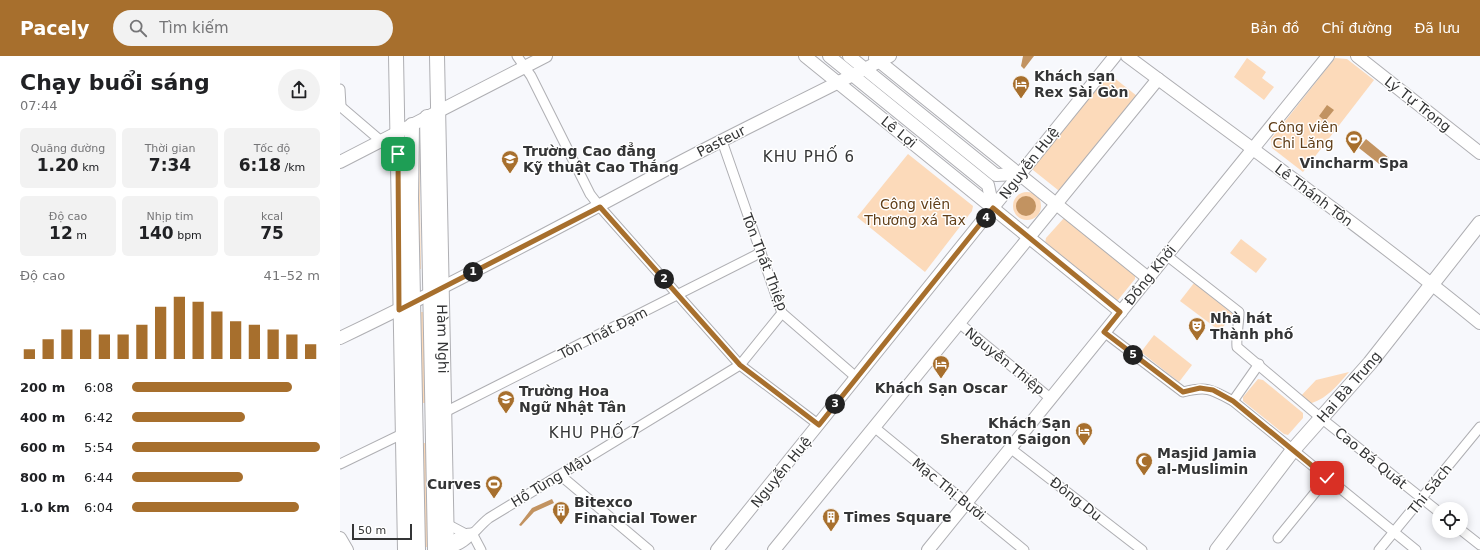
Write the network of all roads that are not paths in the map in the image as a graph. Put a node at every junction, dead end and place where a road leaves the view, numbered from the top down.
1 (396, 56) edge
2 (437, 56) edge
3 (517, 56) edge
4 (546, 56) edge
5 (805, 56) edge
6 (829, 56) edge
7 (849, 56) edge
8 (1114, 56) edge
9 (1127, 56) edge
10 (1328, 56) edge
11 (1356, 56) edge
12 (881, 58) edge
13 (525, 67) junction
14 (865, 69) junction
15 (853, 75) junction
16 (1158, 79) junction
17 (838, 83) junction
18 (340, 89) edge
19 (340, 106) edge
20 (433, 114) junction
21 (412, 125) junction
22 (398, 132) junction
23 (381, 141) junction
24 (722, 141) junction
25 (1252, 149) junction
26 (1480, 153) edge
27 (340, 162) edge
28 (1019, 174) junction
29 (1056, 204) junction
30 (600, 207) junction
31 (993, 208) junction
32 (1480, 223) edge
33 (1029, 237) junction
34 (760, 254) junction
35 (1166, 255) junction
36 (1148, 278) junction
37 (1432, 284) junction
38 (443, 287) junction
39 (429, 294) junction
40 (678, 295) junction
41 (414, 302) junction
42 (399, 310) junction
43 (1120, 312) junction
44 (782, 313) junction
45 (959, 323) junction
46 (1480, 323) edge
47 (1104, 332) junction
48 (340, 338) edge
49 (1259, 364) junction
50 (740, 365) junction
51 (857, 378) junction
52 (1050, 398) junction
53 (1233, 401) junction
54 (445, 412) junction
55 (1321, 418) junction
56 (432, 419) junction
57 (819, 425) junction
58 (416, 427) junction
59 (874, 427) junction
60 (1480, 427) edge
61 (402, 434) junction
62 (1010, 448) junction
63 (1293, 450) junction
64 (340, 464) edge
65 (560, 474) junction
66 (1327, 478) junction
67 (1422, 499) junction
68 (966, 503) junction
69 (1432, 507) edge
70 (447, 524) junction
71 (1394, 532) junction
72 (468, 533) junction
73 (1468, 536) edge
74 (340, 538) edge
75 (1278, 538) dead end
76 (1480, 545) edge
77 (443, 549) edge
78 (346, 550) edge
79 (405, 550) edge
80 (418, 550) edge
81 (481, 550) edge
82 (648, 550) edge
83 (717, 550) edge
84 (774, 550) edge
85 (928, 550) edge
86 (1024, 550) edge
87 (1142, 550) edge
88 (1217, 550) edge
89 (1379, 550) edge
90 (1416, 550) edge

1 - 22 main road
2 - 20 main road, Hàm Nghi
3 - 13 street
4 - 13 street
5 - 17 street, Lê Lợi
6 - 15 street, Lê Lợi
7 - 14 street, Lê Lợi
8 - 28 street, Nguyễn Huệ
9 - 16 street, Lê Thánh Tôn
10 - 25 street, Ðồng Khởi
11 - 26 street, Lý Tự Trọng
12 - 14 street, Pasteur
12 - 28 street
13 - 20 street
13 - 30 street
14 - 15 street, Pasteur
14 - 28 street, Lê Lợi
15 - 17 street, Pasteur
15 - 31 street, Lê Lợi
16 - 25 street, Lê Thánh Tôn
16 - 29 street
17 - 24 street, Pasteur
17 - 31 street, Lê Lợi
18 - 19 street
19 - 23 street
20 - 21 street
20 - 38 main road, Hàm Nghi
20 - 39 main road, Hàm Nghi
21 - 22 street
21 - 41 main road
22 - 23 street
22 - 42 main road
23 - 27 street
24 - 30 street, Pasteur
24 - 34 street, Tôn Thất Thiệp
25 - 35 street, Ðồng Khởi
25 - 37 street, Lê Thánh Tôn
28 - 29 street
28 - 31 street, Nguyễn Huệ
29 - 33 street
29 - 36 street
30 - 38 street, Pasteur
30 - 40 street
31 - 33 street, Lê Lợi
31 - 51 street, Nguyễn Huệ
32 - 37 main road, Hai Bà Trưng
33 - 43 street, Lê Lợi
33 - 45 street
34 - 40 street, Tôn Thất Ðạm
34 - 44 street, Tôn Thất Thiệp
35 - 36 street, Ðồng Khởi
35 - 49 street, Cao Bá Quát
36 - 43 street, Ðồng Khởi
37 - 46 street, Lê Thánh Tôn
37 - 55 main road, Hai Bà Trưng
38 - 39 street, Pasteur
38 - 54 main road, Hàm Nghi
39 - 41 street, Pasteur
39 - 56 main road, Hàm Nghi
40 - 50 street
40 - 54 street, Tôn Thất Ðạm
41 - 42 street, Pasteur
41 - 58 main road
42 - 48 street, Pasteur
42 - 61 main road
43 - 47 street, Ðồng Khởi
44 - 50 street, Hồ Tùng Mậu
44 - 51 street, Tôn Thất Thiệp
45 - 52 street, Nguyễn Thiệp
45 - 59 street
47 - 52 street, Ðồng Khởi
47 - 53 street
49 - 53 street
49 - 55 street, Cao Bá Quát
50 - 57 street
50 - 65 street, Hồ Tùng Mậu
51 - 57 street, Nguyễn Huệ
52 - 62 street, Ðồng Khởi
53 - 63 street
54 - 56 main road
54 - 70 main road, Hàm Nghi
55 - 63 main road, Hai Bà Trưng
55 - 67 street, Cao Bá Quát
56 - 58 main road
56 - 77 main road, Hàm Nghi
57 - 83 street, Nguyễn Huệ
58 - 80 main road
59 - 68 street, Mạc Thị Bưởi
59 - 84 street
60 - 67 street, Thi Sách
61 - 64 street
61 - 79 main road
62 - 68 street, Ðồng Khởi
62 - 87 street, Đông Du
63 - 66 street
63 - 88 main road, Hai Bà Trưng
65 - 72 street, Hồ Tùng Mậu
65 - 82 street
66 - 71 street
66 - 75 street
67 - 69 street, Cao Bá Quát
67 - 71 street, Thi Sách
68 - 85 street, Ðồng Khởi
68 - 86 street, Mạc Thị Bưởi
70 - 72 street
70 - 77 main road, Hàm Nghi
71 - 89 street, Thi Sách
71 - 90 street
72 - 77 street, Hồ Tùng Mậu
72 - 81 street
73 - 76 street
74 - 78 street

